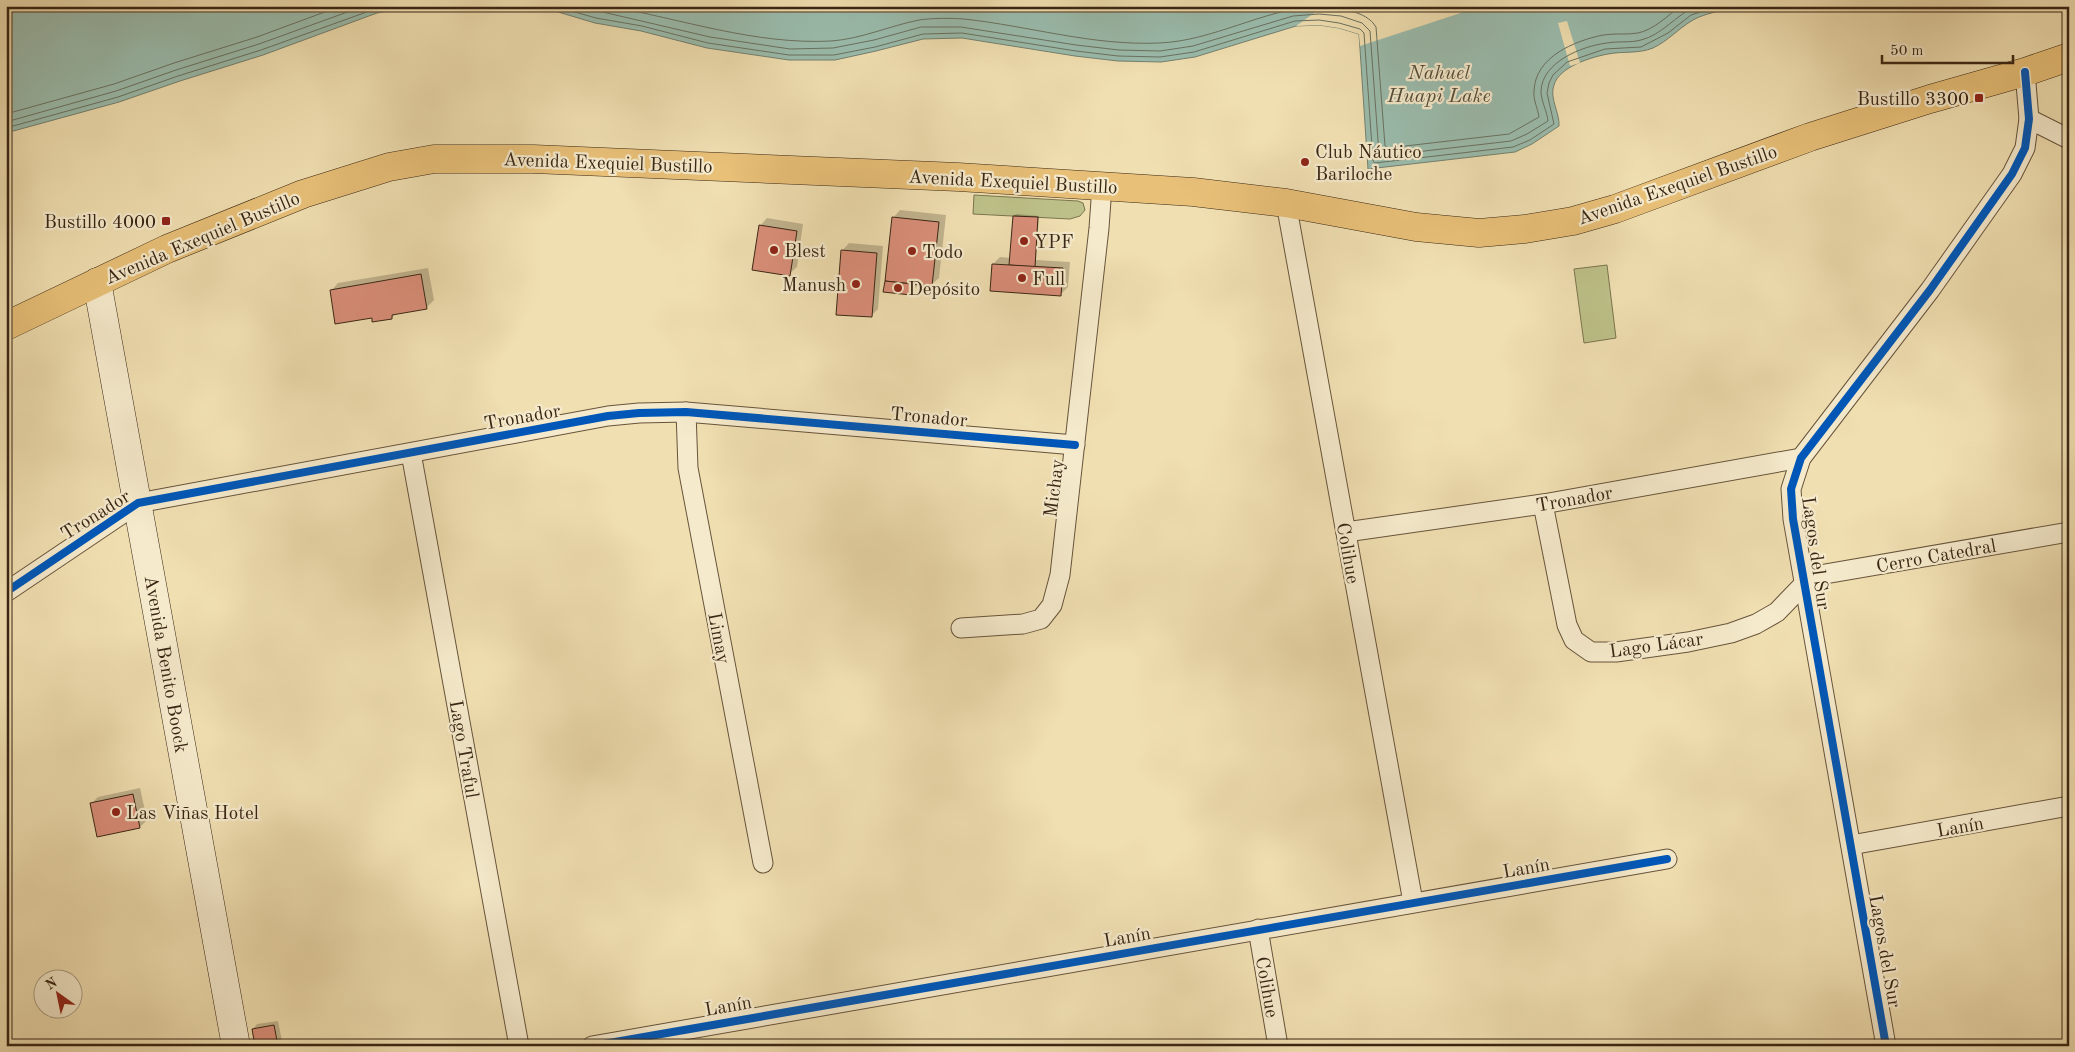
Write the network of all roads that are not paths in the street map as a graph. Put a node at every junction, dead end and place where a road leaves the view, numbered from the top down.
1 (2069, 57) edge
2 (2069, 65) edge
3 (2025, 72) junction
4 (2029, 119) junction
5 (2069, 139) edge
6 (1102, 186) junction
7 (1286, 202) junction
8 (97, 282) junction
9 (6, 326) edge
10 (686, 412) junction
11 (1074, 445) junction
12 (411, 453) junction
13 (1801, 458) junction
14 (138, 503) junction
15 (1543, 504) junction
16 (1346, 532) junction
17 (2069, 532) edge
18 (1804, 584) junction
19 (6, 592) edge
20 (961, 628) dead end
21 (2069, 806) edge
22 (1851, 845) junction
23 (1667, 859) dead end
24 (763, 863) dead end
25 (1413, 902) junction
26 (1258, 929) junction
27 (236, 1046) edge
28 (519, 1046) edge
29 (592, 1046) edge
30 (1278, 1046) edge
31 (1886, 1046) edge

1 - 3 main road, Avenida Exequiel Bustillo
2 - 3 main road, Avenida Exequiel Bustillo
3 - 4 street, Lagos del Sur
3 - 7 main road, Avenida Exequiel Bustillo
4 - 5 street
4 - 13 street, Lagos del Sur
6 - 7 main road, Avenida Exequiel Bustillo
6 - 8 main road, Avenida Exequiel Bustillo
6 - 11 street, Michay
7 - 16 street, Colihue
8 - 9 main road, Avenida Exequiel Bustillo
8 - 14 main road, Avenida Benito Boock
10 - 11 street, Tronador
10 - 12 street, Tronador
10 - 24 street, Limay
11 - 20 street, Michay
12 - 14 street, Tronador
12 - 28 street, Lago Traful
13 - 15 street, Tronador
13 - 18 street, Lagos del Sur
14 - 19 street, Tronador
14 - 27 main road, Avenida Benito Boock
15 - 16 street, Tronador
15 - 18 street, Lago Lácar
16 - 25 street, Colihue
17 - 18 street, Cerro Catedral
18 - 22 street, Lagos del Sur
21 - 22 street, Lanín
22 - 31 street, Lagos del Sur
23 - 25 street, Lanín
25 - 26 street, Lanín
26 - 29 street, Lanín
26 - 30 street, Colihue

